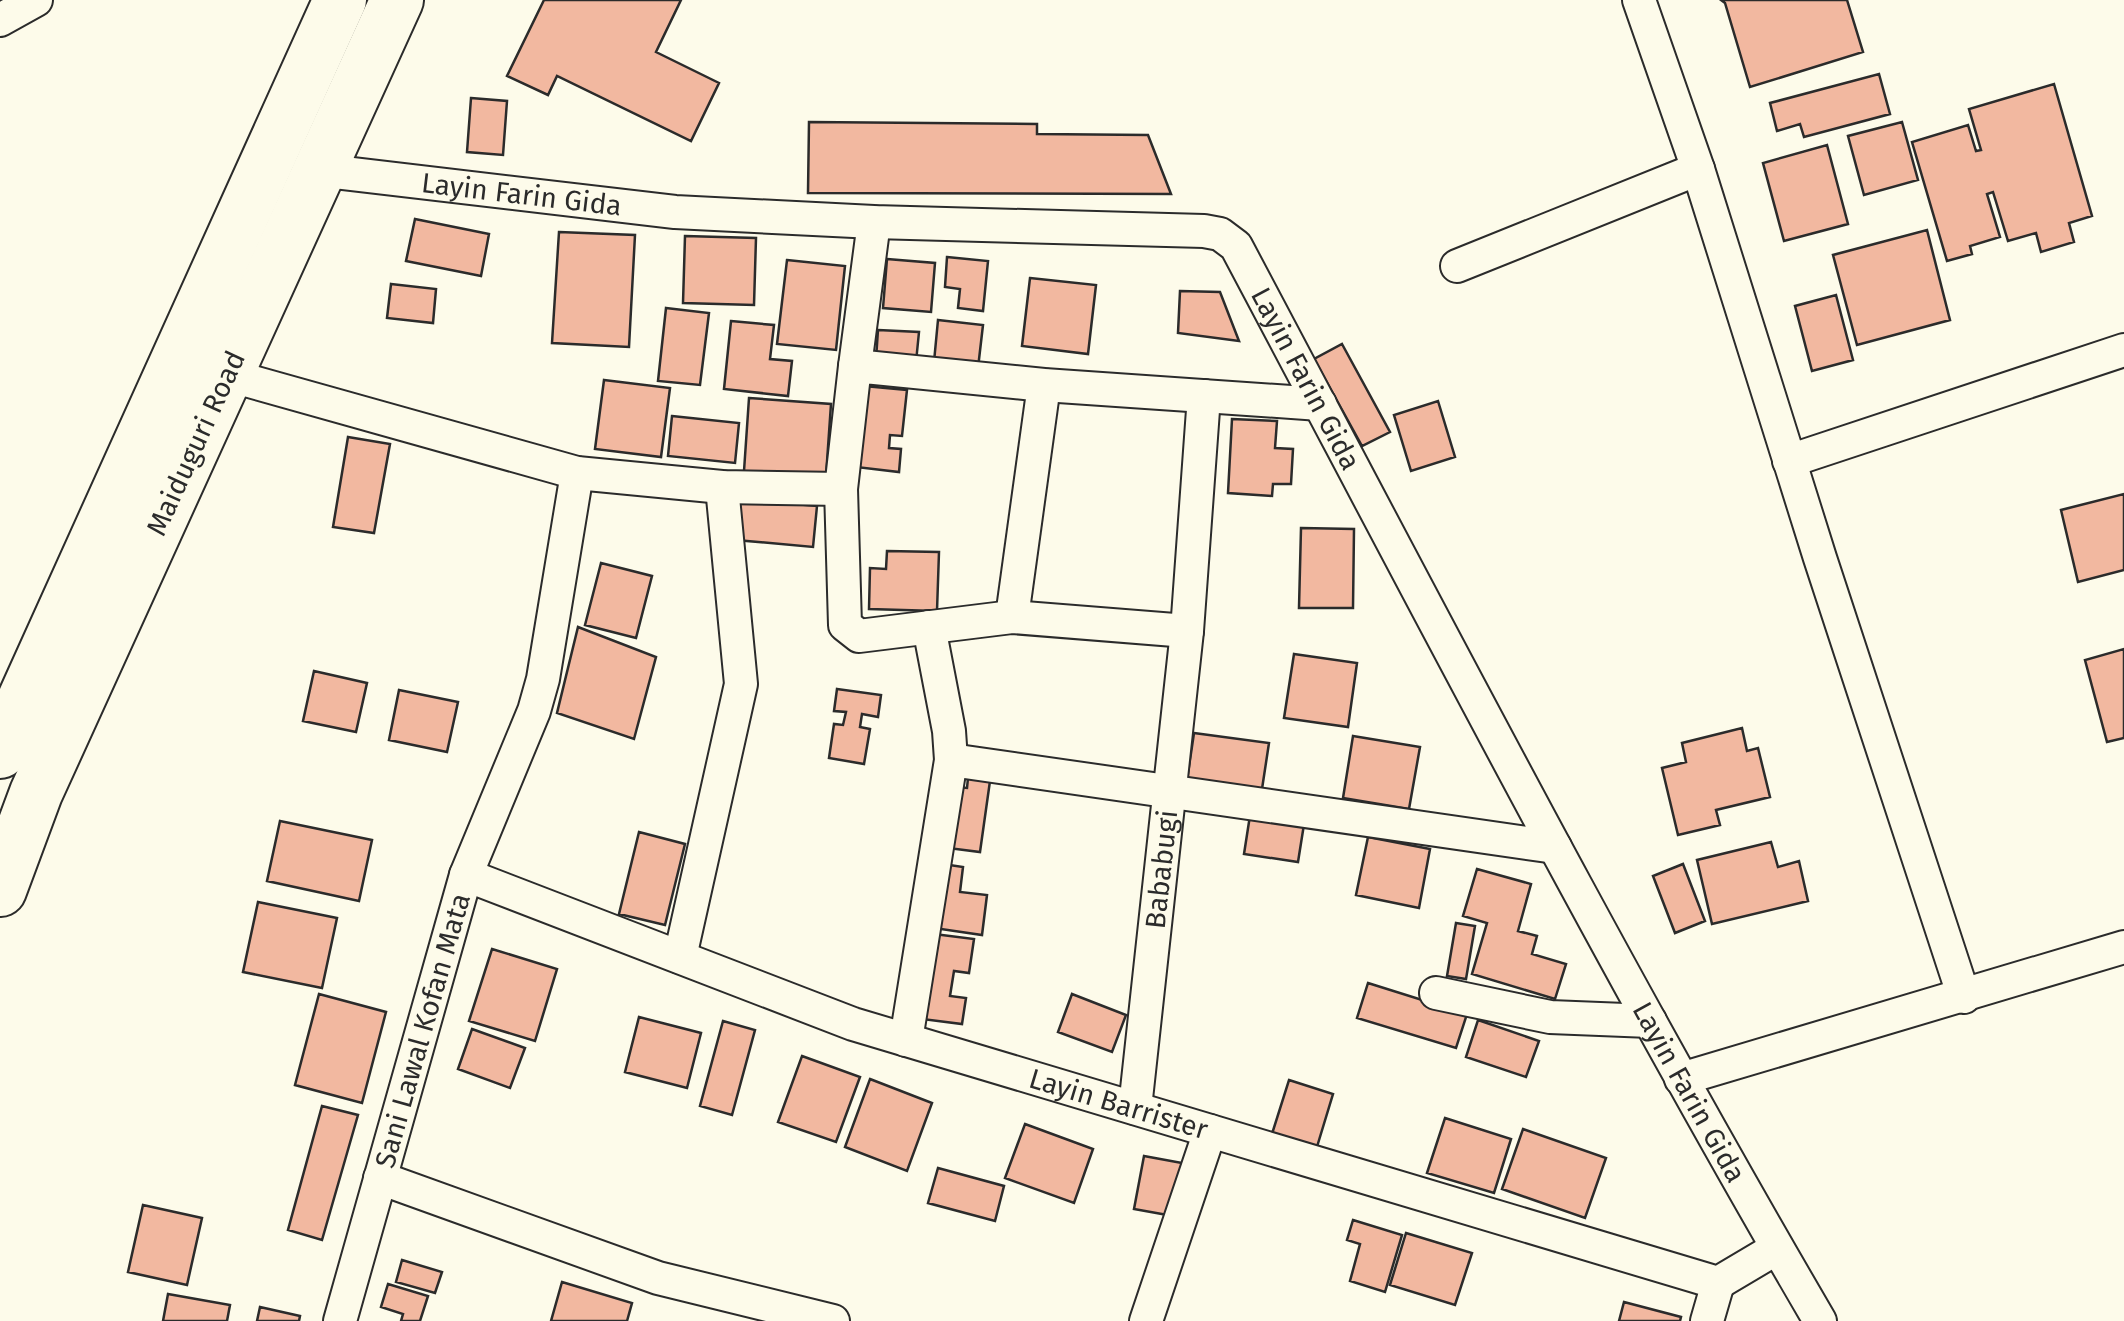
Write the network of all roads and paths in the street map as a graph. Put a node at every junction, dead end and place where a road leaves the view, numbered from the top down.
1 (340, 0) edge
2 (397, 0) edge
3 (1639, 0) edge
4 (1698, 169) junction
5 (318, 170) junction
6 (874, 222) junction
7 (1457, 266) dead end
8 (2124, 350) edge
9 (176, 360) junction
10 (856, 366) junction
11 (226, 374) junction
12 (1044, 384) junction
13 (1204, 396) junction
14 (1320, 404) junction
15 (1789, 461) junction
16 (576, 473) junction
17 (722, 487) junction
18 (841, 488) junction
19 (1012, 617) junction
20 (928, 627) junction
21 (1188, 631) junction
22 (0, 752) edge
23 (951, 760) junction
24 (1171, 790) junction
25 (1554, 848) junction
26 (466, 875) junction
27 (0, 890) edge
28 (2124, 946) edge
29 (680, 957) junction
30 (1436, 993) dead end
31 (1964, 997) junction
32 (1650, 1022) junction
33 (906, 1040) junction
34 (1681, 1079) junction
35 (1135, 1108) junction
36 (1210, 1131) junction
37 (380, 1178) junction
38 (1777, 1248) junction
39 (1718, 1283) junction
40 (340, 1321) edge
41 (833, 1321) edge
42 (1146, 1321) edge
43 (1707, 1321) edge
44 (1820, 1321) edge

1 - 9 highway, Maiduguri Road
2 - 5 highway, Maiduguri Road
3 - 4 street
4 - 7 street
4 - 15 street
5 - 6 street, Layin Farin Gida
5 - 11 highway, Maiduguri Road
6 - 10 street
6 - 14 street, Layin Farin Gida
8 - 15 street
9 - 11 street
9 - 22 highway, Maiduguri Road
10 - 12 street
10 - 18 street
11 - 16 street
11 - 27 highway, Maiduguri Road
12 - 13 street
12 - 19 street
13 - 14 street
13 - 21 street, Bababugi
14 - 25 street, Layin Farin Gida
15 - 31 street
16 - 17 street
16 - 26 street, Sani Lawal Kofan Mata
17 - 18 street
17 - 29 street
18 - 20 street
19 - 20 street
19 - 21 street
20 - 23 street
21 - 24 street, Bababugi
23 - 24 street
23 - 33 street
24 - 25 street
24 - 35 street, Bababugi
25 - 32 street, Layin Farin Gida
26 - 29 street, Layin Barrister
26 - 37 street, Sani Lawal Kofan Mata
28 - 31 street
29 - 33 street, Layin Barrister
30 - 32 street
31 - 34 street
32 - 34 street, Layin Farin Gida
33 - 35 street, Layin Barrister
34 - 38 street, Layin Farin Gida
35 - 36 street, Layin Barrister
36 - 39 street, Layin Barrister
36 - 42 street
37 - 40 street, Sani Lawal Kofan Mata
37 - 41 street
38 - 39 street
38 - 44 street, Layin Farin Gida
39 - 43 street

